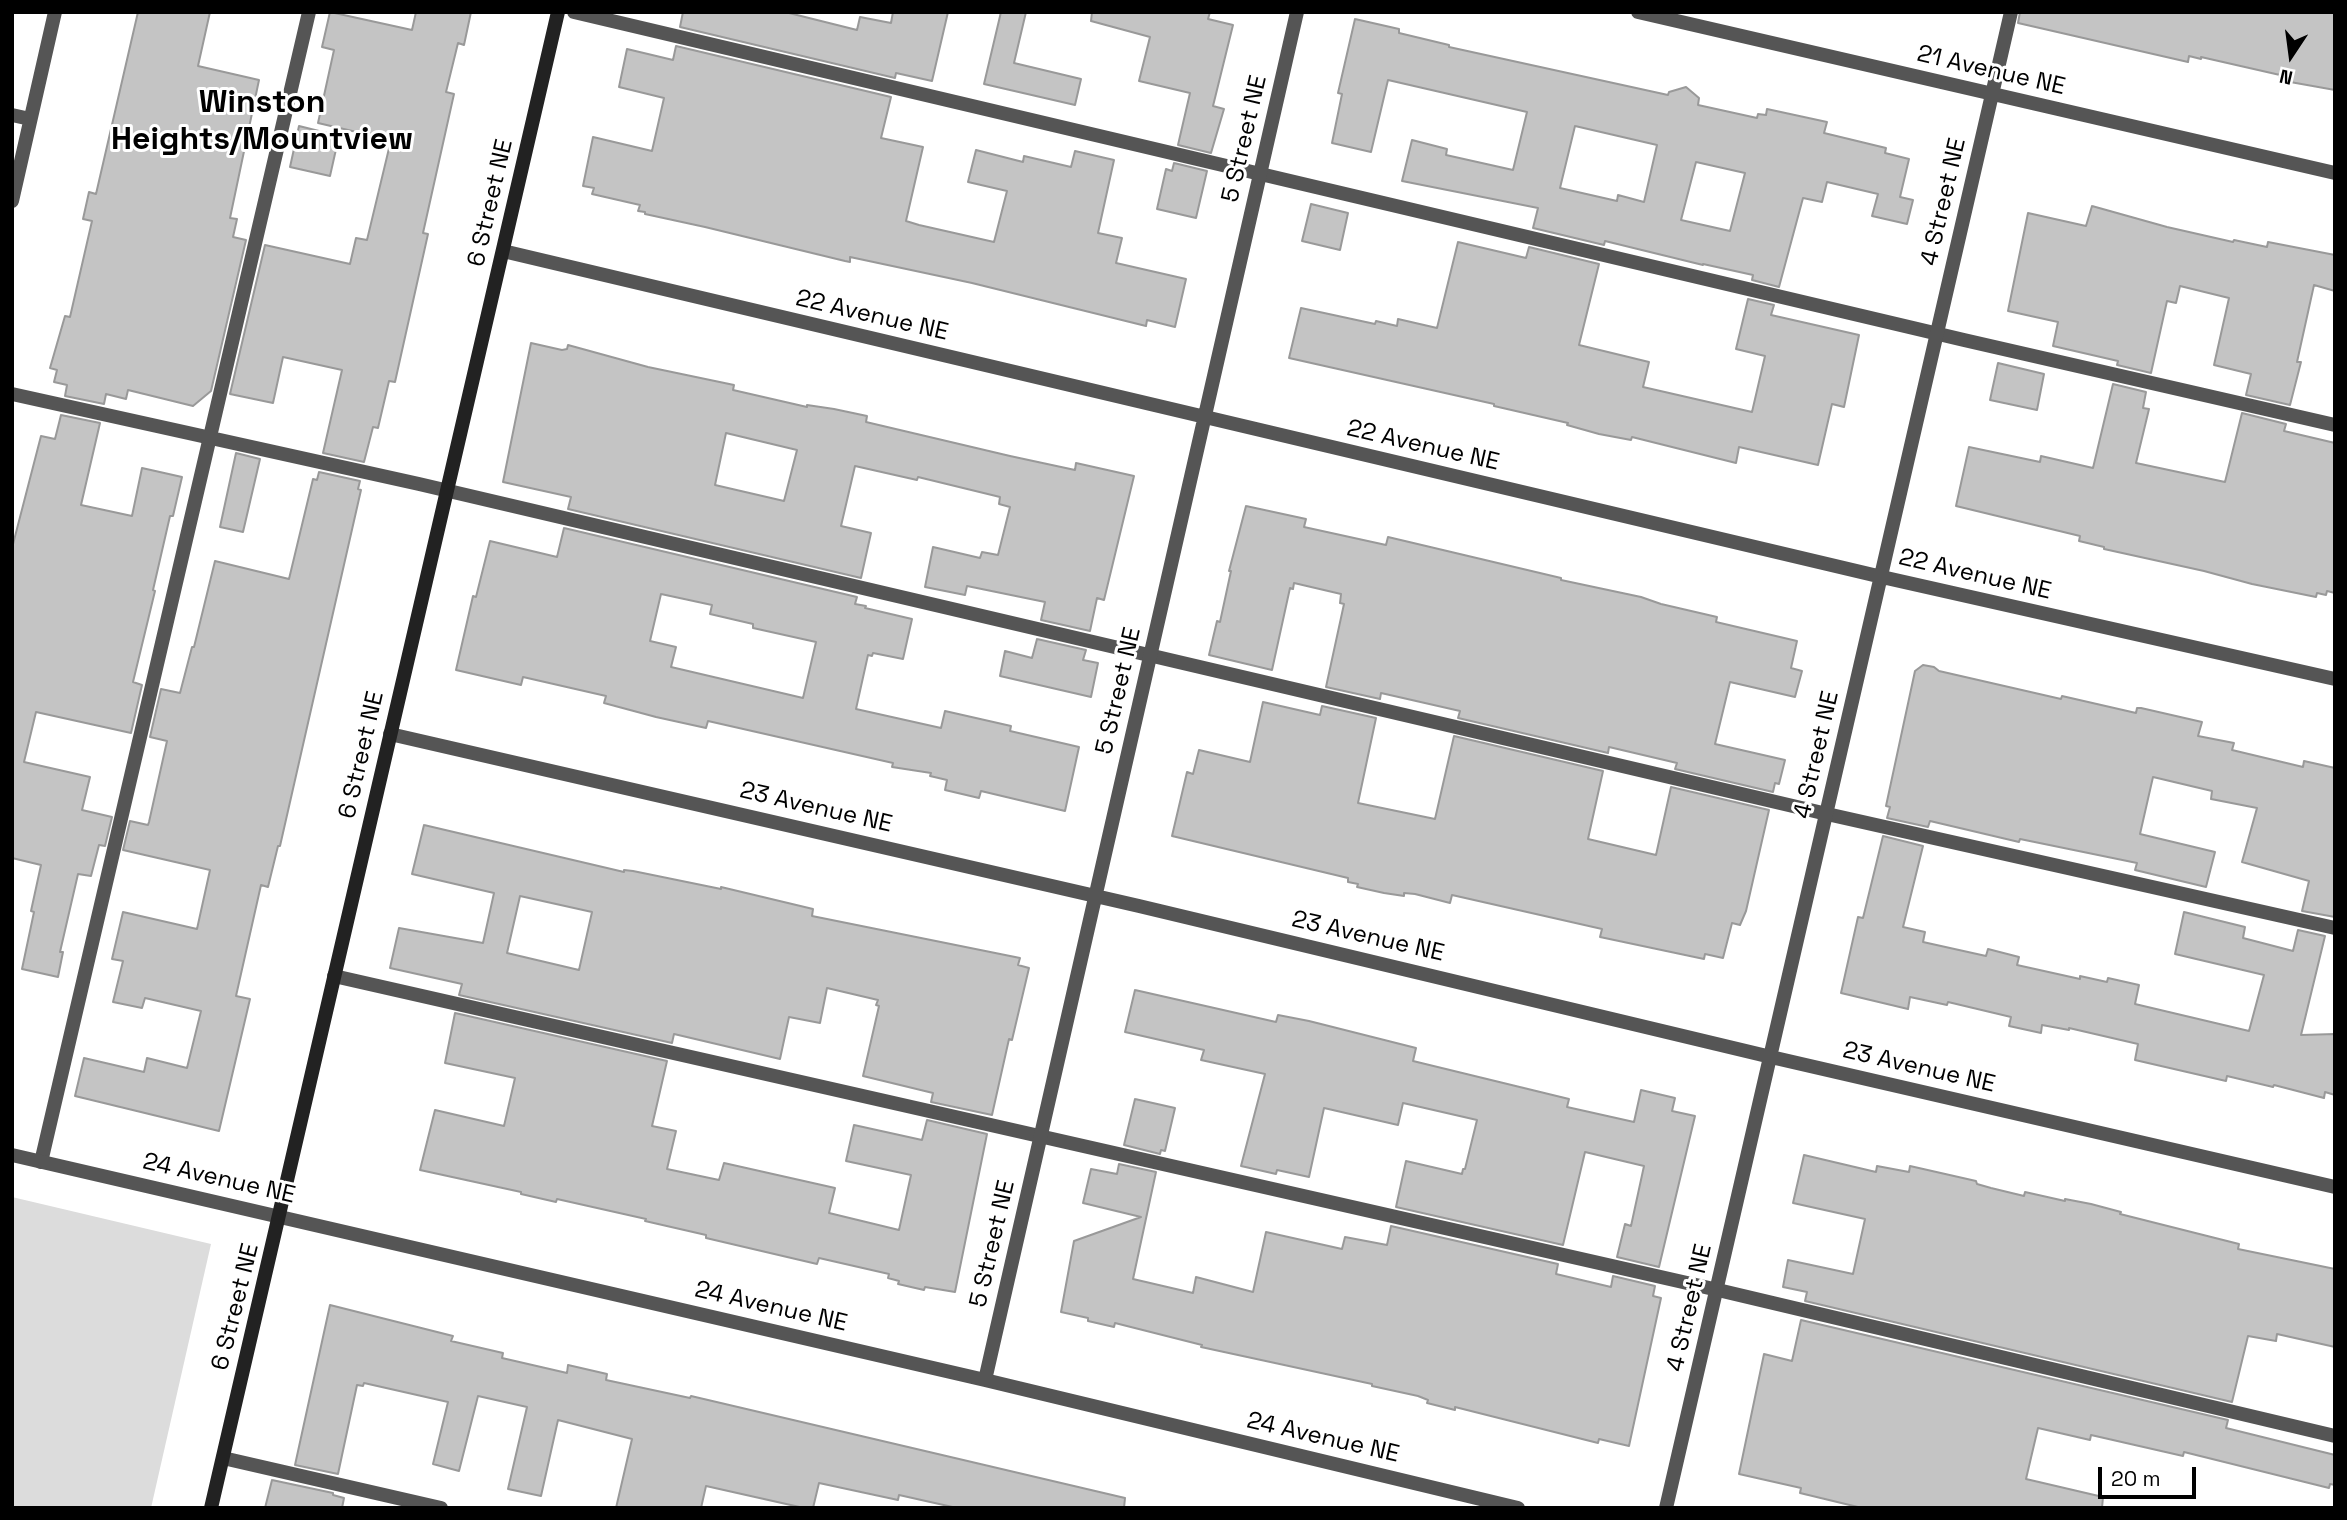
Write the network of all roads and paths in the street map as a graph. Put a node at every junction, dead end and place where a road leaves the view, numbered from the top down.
1 (55, 12) edge
2 (309, 12) edge
3 (558, 12) edge
4 (574, 12) edge
5 (1297, 12) edge
6 (1638, 12) edge
7 (2011, 12) edge
8 (1992, 94) junction
9 (12, 115) edge
10 (30, 119) junction
11 (1260, 173) junction
12 (2335, 173) edge
13 (12, 201) edge
14 (503, 251) junction
15 (1937, 332) junction
16 (12, 394) edge
17 (1205, 418) junction
18 (2335, 425) edge
19 (210, 438) junction
20 (449, 491) junction
21 (1882, 577) junction
22 (1151, 656) junction
23 (2335, 679) edge
24 (390, 733) junction
25 (1827, 814) junction
26 (1095, 896) junction
27 (2335, 928) edge
28 (334, 976) junction
29 (1771, 1057) junction
30 (1040, 1137) junction
31 (12, 1155) edge
32 (41, 1162) junction
33 (2335, 1187) edge
34 (281, 1217) junction
35 (1718, 1290) junction
36 (985, 1380) junction
37 (2335, 1436) edge
38 (223, 1458) junction
39 (211, 1508) edge
40 (441, 1508) edge
41 (1518, 1508) edge
42 (1666, 1508) edge

1 - 10 street
2 - 19 street
3 - 14 street, 6 Street NE
4 - 11 street
5 - 11 street, 5 Street NE
6 - 8 street, 21 Avenue NE
7 - 8 street, 4 Street NE
8 - 12 street, 21 Avenue NE
8 - 15 street, 4 Street NE
9 - 10 street
10 - 13 street
11 - 15 street
11 - 17 street, 5 Street NE
14 - 17 street, 22 Avenue NE
14 - 20 street, 6 Street NE
15 - 18 street
15 - 21 street, 4 Street NE
16 - 19 street
17 - 21 street, 22 Avenue NE
17 - 22 street, 5 Street NE
19 - 20 street
19 - 32 street
20 - 22 street
20 - 24 street, 6 Street NE
21 - 23 street, 22 Avenue NE
21 - 25 street, 4 Street NE
22 - 25 street
22 - 26 street, 5 Street NE
24 - 26 street, 23 Avenue NE
24 - 28 street, 6 Street NE
25 - 27 street
25 - 29 street, 4 Street NE
26 - 29 street, 23 Avenue NE
26 - 30 street, 5 Street NE
28 - 30 street
28 - 34 street, 6 Street NE
29 - 33 street, 23 Avenue NE
29 - 35 street, 4 Street NE
30 - 35 street
30 - 36 street, 5 Street NE
31 - 32 street, 24 Avenue NE
32 - 34 street, 24 Avenue NE
34 - 36 street, 24 Avenue NE
34 - 38 street, 6 Street NE
35 - 37 street
35 - 42 street, 4 Street NE
36 - 41 street, 24 Avenue NE
38 - 39 street, 6 Street NE
38 - 40 street

